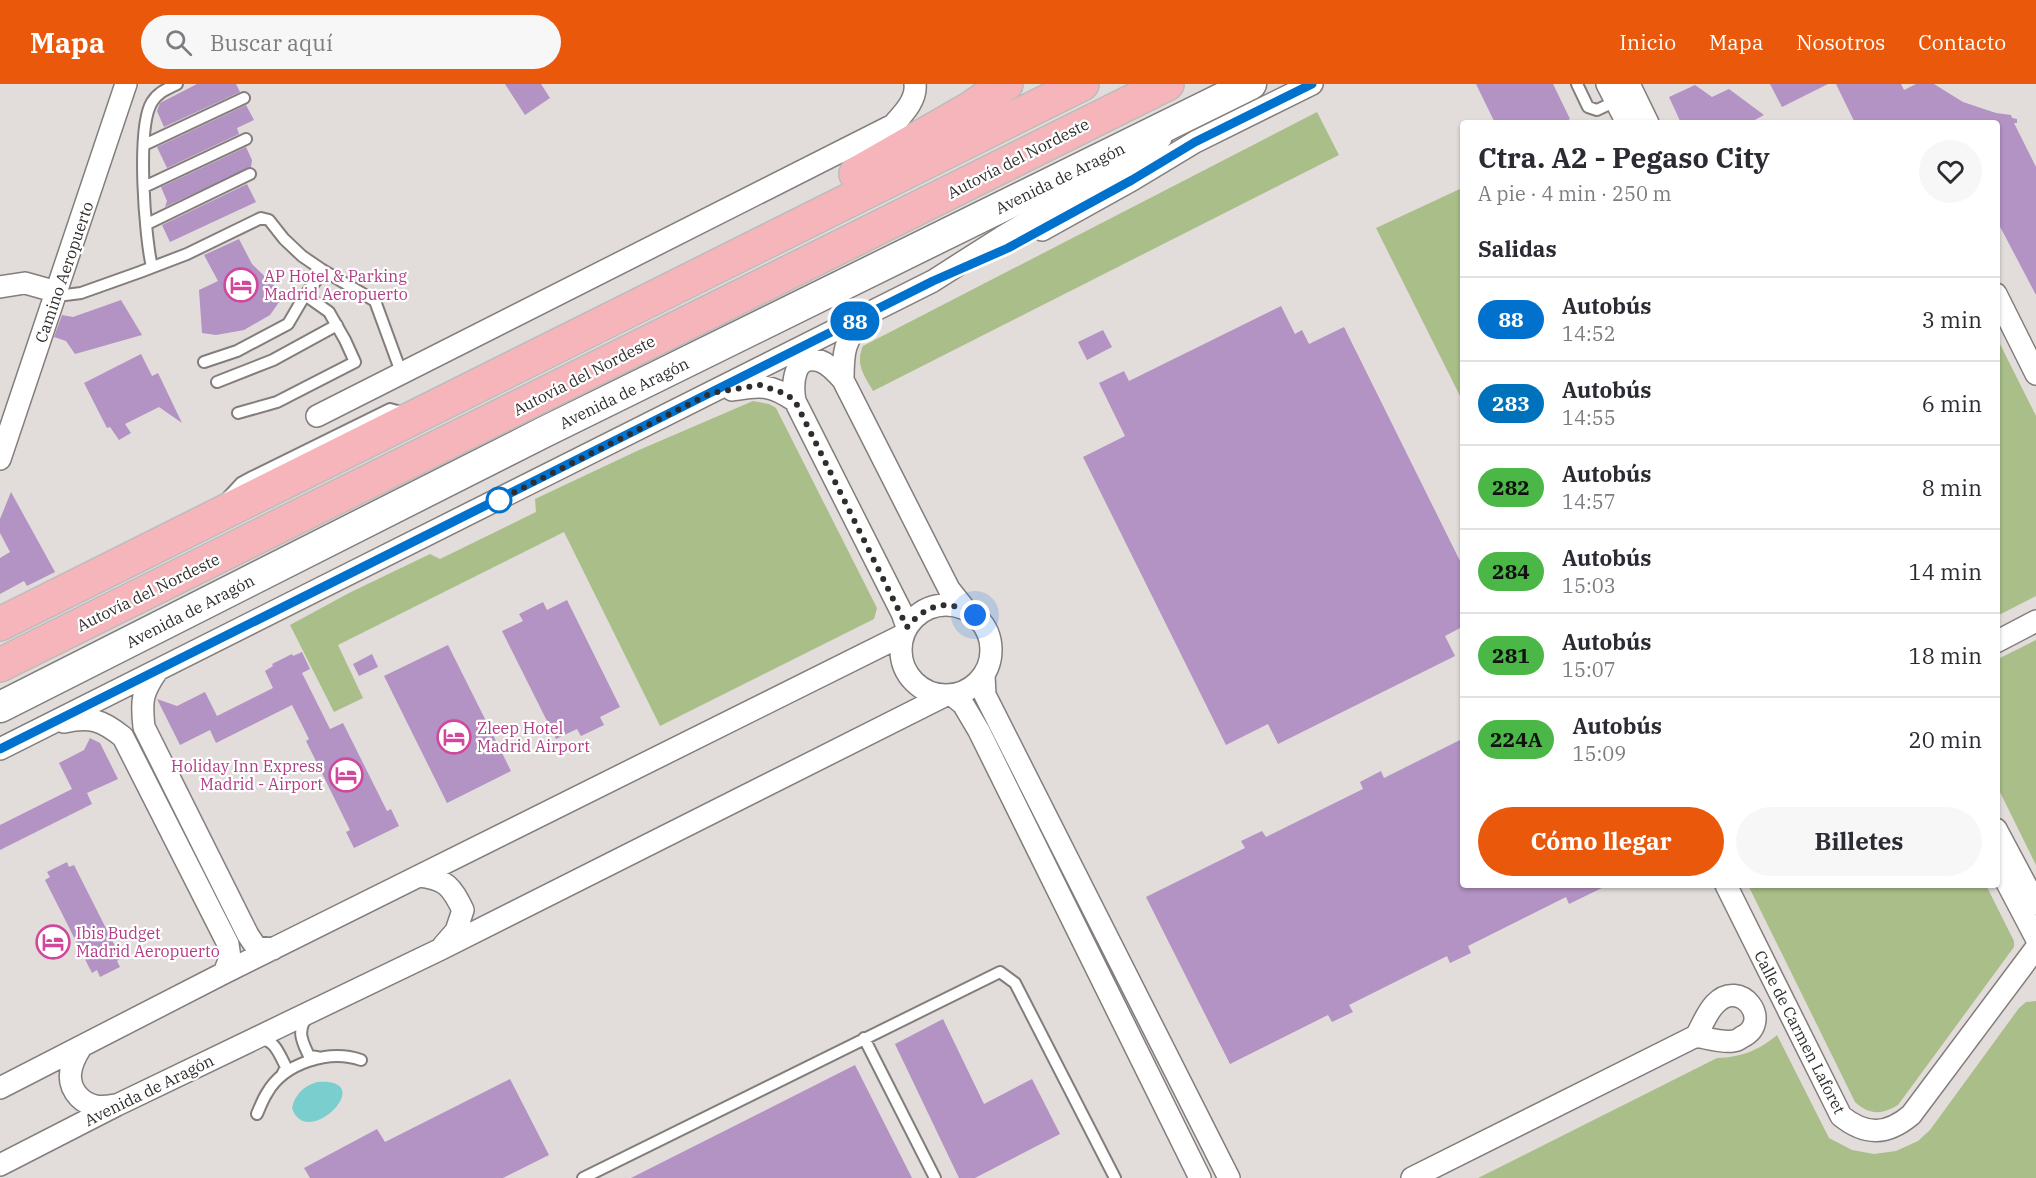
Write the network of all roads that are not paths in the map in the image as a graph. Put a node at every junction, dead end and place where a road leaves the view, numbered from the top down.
1 (126, 84) edge
2 (177, 84) edge
3 (915, 84) edge
4 (1002, 84) edge
5 (1006, 84) edge
6 (1082, 84) edge
7 (1167, 84) edge
8 (1251, 84) edge
9 (1312, 84) edge
10 (1577, 84) edge
11 (1629, 84) edge
12 (1612, 92) edge
13 (244, 98) dead end
14 (970, 108) junction
15 (1188, 116) junction
16 (1626, 120) edge
17 (1647, 120) edge
18 (246, 139) dead end
19 (144, 145) junction
20 (250, 174) dead end
21 (144, 188) junction
22 (147, 224) junction
23 (152, 267) junction
24 (321, 269) junction
25 (933, 281) junction
26 (0, 287) edge
27 (57, 292) junction
28 (305, 295) junction
29 (2000, 302) edge
30 (865, 316) junction
31 (336, 325) junction
32 (204, 362) dead end
33 (512, 368) junction
34 (401, 372) junction
35 (2036, 374) edge
36 (843, 380) junction
37 (217, 382) dead end
38 (711, 393) junction
39 (795, 401) junction
40 (238, 413) dead end
41 (317, 416) dead end
42 (0, 459) edge
43 (964, 608) junction
44 (2036, 621) edge
45 (0, 624) edge
46 (905, 631) junction
47 (2000, 640) edge
48 (0, 665) edge
49 (158, 671) junction
50 (984, 675) junction
51 (948, 696) junction
52 (0, 706) edge
53 (49, 725) junction
54 (0, 749) edge
55 (2000, 836) edge
56 (2000, 870) edge
57 (419, 876) junction
58 (1727, 888) edge
59 (2036, 904) edge
60 (2036, 938) edge
61 (2036, 948) edge
62 (273, 949) junction
63 (441, 949) junction
64 (224, 973) junction
65 (312, 1011) junction
66 (1696, 1036) dead end
67 (864, 1038) junction
68 (256, 1039) junction
69 (80, 1049) junction
70 (317, 1057) junction
71 (361, 1060) dead end
72 (282, 1075) junction
73 (0, 1088) edge
74 (117, 1105) junction
75 (257, 1114) dead end
76 (0, 1165) edge
77 (583, 1178) edge
78 (935, 1178) edge
79 (1115, 1178) edge
80 (1200, 1178) edge
81 (1228, 1178) edge
82 (1412, 1178) edge

1 - 27 street, Camino Aeropuerto
2 - 19 lane
3 - 34 street
4 - 14 highway
5 - 14 highway
6 - 33 highway
7 - 48 highway, Autovía del Nordeste
8 - 15 street, Avenida de Aragón
9 - 25 street, Avenida de Aragón
10 - 12 lane
11 - 17 street
12 - 16 street
13 - 19 lane
14 - 33 highway
15 - 25 street
15 - 52 street, Avenida de Aragón
18 - 21 lane
19 - 21 lane
20 - 22 lane
21 - 22 lane
22 - 23 lane
23 - 24 lane
23 - 27 lane
24 - 28 lane
24 - 34 lane
25 - 30 street
26 - 27 street
27 - 42 street, Camino Aeropuerto
28 - 31 lane
28 - 32 lane
29 - 35 street
30 - 36 street
30 - 38 street
31 - 37 lane
31 - 40 lane
33 - 45 highway
34 - 41 street
36 - 39 street
36 - 43 street
38 - 39 street
38 - 49 street
39 - 46 street
43 - 46 street
43 - 50 street
44 - 47 street
46 - 51 street
46 - 57 street
49 - 53 street
49 - 62 street
50 - 51 street
50 - 81 street
51 - 63 street, Avenida de Aragón
51 - 80 street
53 - 54 street
53 - 64 street
55 - 59 street
56 - 60 street
57 - 62 street
57 - 63 street
58 - 61 street, Calle de Carmen Laforet
62 - 64 street
63 - 65 street, Avenida de Aragón
64 - 69 street
65 - 68 street, Avenida de Aragón
65 - 70 lane
66 - 82 street
67 - 77 lane
67 - 78 lane
67 - 79 lane
68 - 72 lane
68 - 74 street, Avenida de Aragón
69 - 73 street
69 - 74 street
70 - 71 lane
70 - 72 lane
72 - 75 lane
74 - 76 street, Avenida de Aragón

